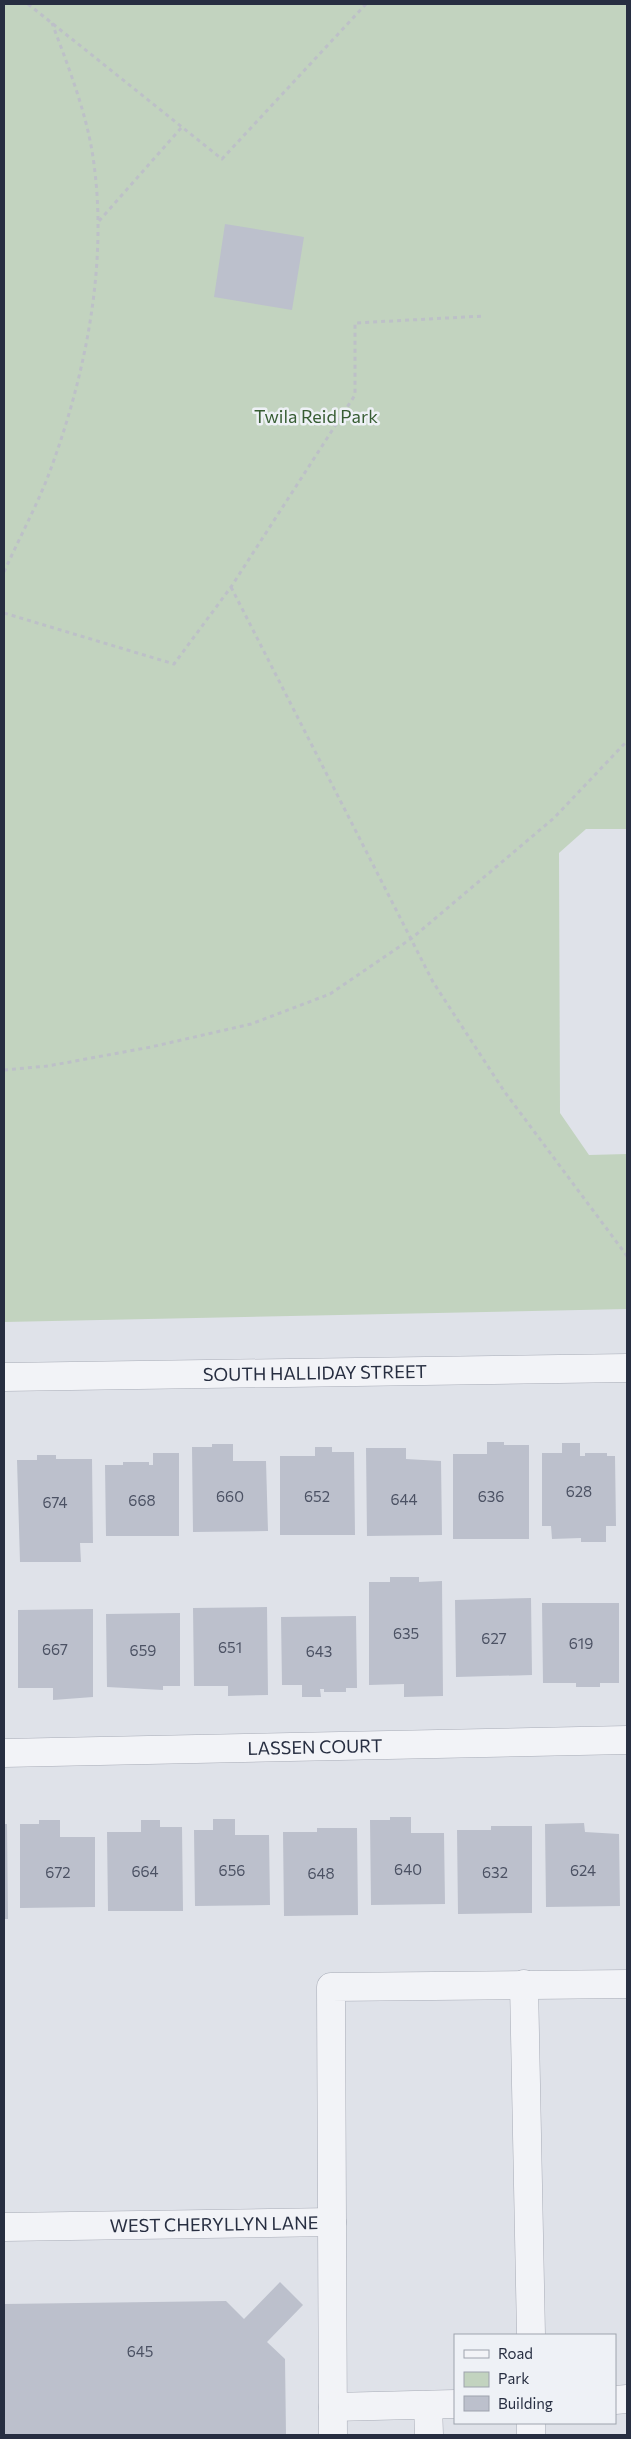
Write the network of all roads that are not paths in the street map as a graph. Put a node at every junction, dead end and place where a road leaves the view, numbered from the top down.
1 (627, 1368) edge
2 (4, 1377) edge
3 (627, 1740) edge
4 (4, 1753) edge
5 (524, 1984) junction
6 (627, 1984) edge
7 (332, 2222) junction
8 (4, 2227) edge
9 (531, 2334) edge
10 (442, 2404) edge
11 (333, 2407) junction
12 (333, 2435) edge
13 (429, 2435) edge

1 - 2 street, SOUTH HALLIDAY STREET
3 - 4 street, LASSEN COURT
5 - 6 street
5 - 7 street
5 - 9 street
7 - 8 street, WEST CHERYLLYN LANE
7 - 11 street, WEST CHERYLLYN LANE
10 - 11 street
10 - 13 street
11 - 12 street, WEST CHERYLLYN LANE

